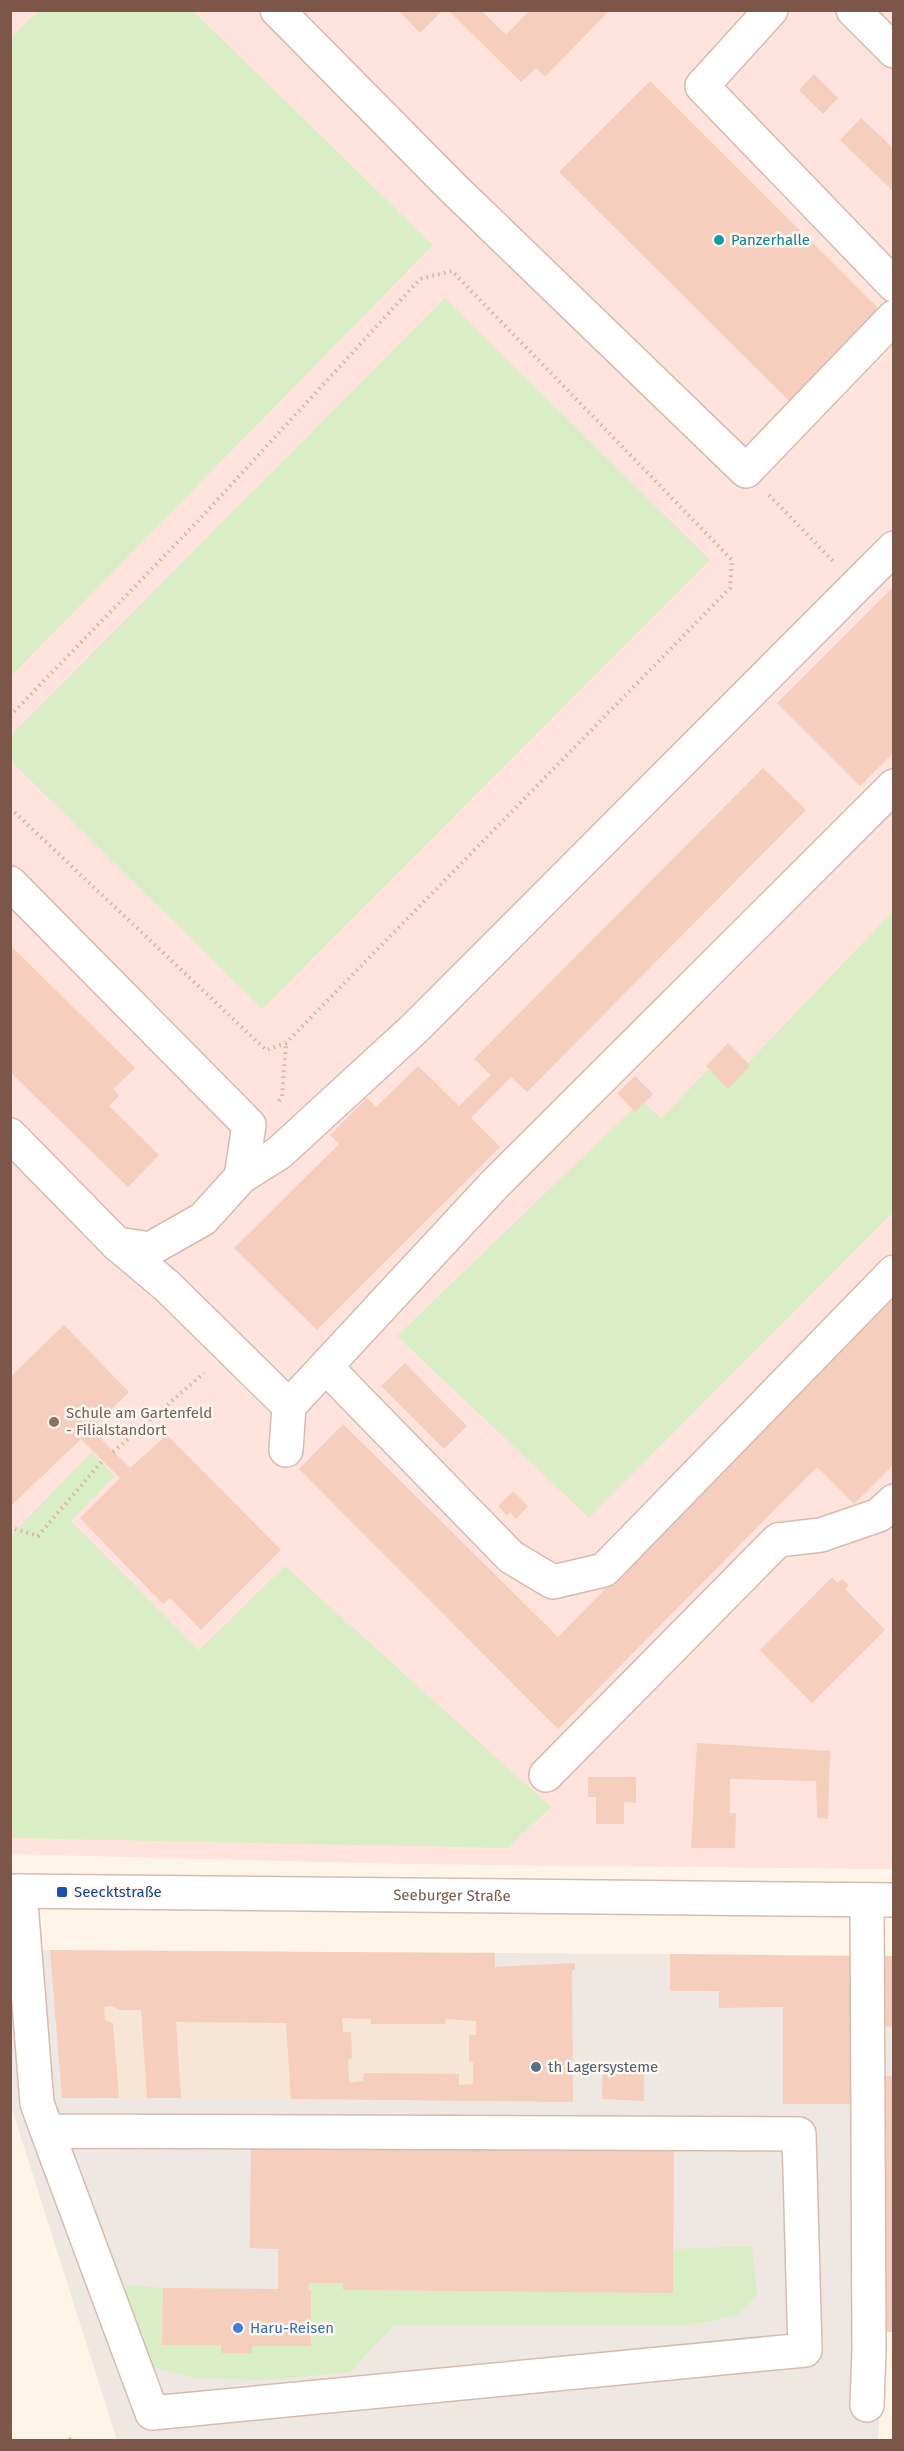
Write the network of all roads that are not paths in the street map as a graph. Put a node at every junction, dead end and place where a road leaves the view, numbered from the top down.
1 (277, 10) edge
2 (771, 10) edge
3 (853, 10) edge
4 (894, 51) edge
5 (894, 285) edge
6 (894, 317) edge
7 (894, 548) edge
8 (894, 786) edge
9 (10, 883) edge
10 (10, 1136) edge
11 (241, 1177) junction
12 (117, 1244) junction
13 (894, 1272) edge
14 (326, 1366) junction
15 (289, 1406) junction
16 (286, 1450) dead end
17 (894, 1501) edge
18 (546, 1775) dead end
19 (15, 1891) edge
20 (880, 1900) edge
21 (47, 2131) junction
22 (881, 2352) edge
23 (867, 2405) dead end

1 - 6 street
2 - 5 street
3 - 4 street
7 - 11 street
8 - 14 street
9 - 11 street
10 - 12 street
11 - 12 street
12 - 15 street
13 - 14 street
14 - 15 street
15 - 16 street
17 - 18 street
19 - 20 street, Seeburger Straße
19 - 21 street
20 - 22 street
21 - 21 street
22 - 23 street

